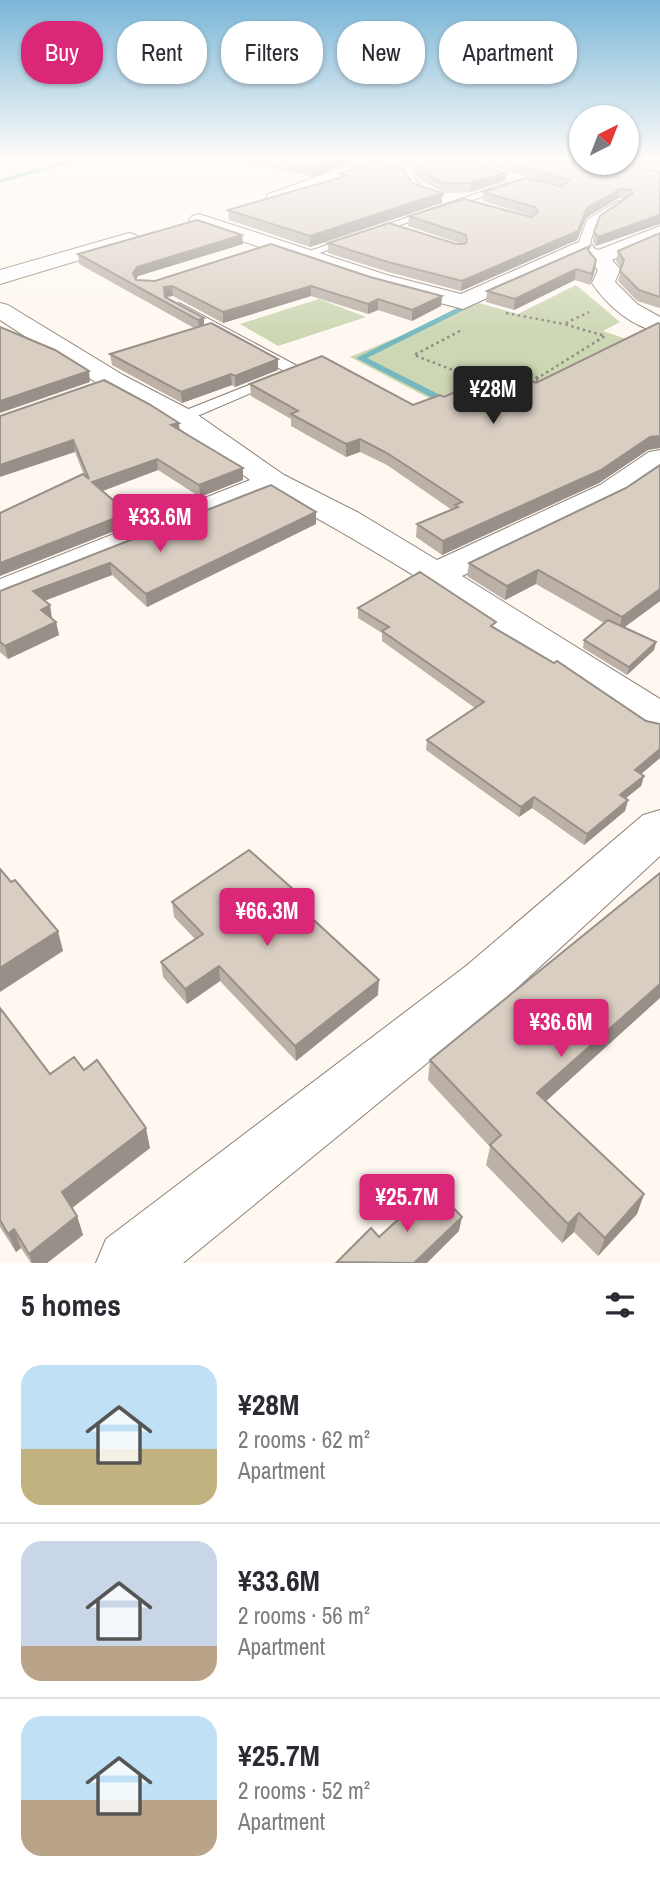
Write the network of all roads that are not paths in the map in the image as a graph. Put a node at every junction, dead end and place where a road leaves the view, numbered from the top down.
1 (203, 219) edge
2 (409, 219) edge
3 (596, 219) edge
4 (388, 226) junction
5 (660, 232) edge
6 (148, 234) edge
7 (412, 234) edge
8 (272, 244) junction
9 (593, 252) junction
10 (304, 255) junction
11 (234, 256) edge
12 (0, 277) edge
13 (172, 302) edge
14 (0, 310) edge
15 (660, 326) edge
16 (182, 417) junction
17 (660, 459) edge
18 (273, 482) junction
19 (435, 575) junction
20 (0, 592) edge
21 (660, 719) edge
22 (660, 828) edge
23 (130, 1263) edge

1 - 8 street
2 - 4 lane
3 - 9 lane
4 - 7 lane
4 - 10 lane
5 - 9 street
6 - 12 street
8 - 10 street
8 - 11 street
9 - 10 street
9 - 15 street
13 - 16 lane
14 - 16 street
16 - 18 street
17 - 19 street
18 - 19 street
18 - 20 street
19 - 21 street
22 - 23 street

